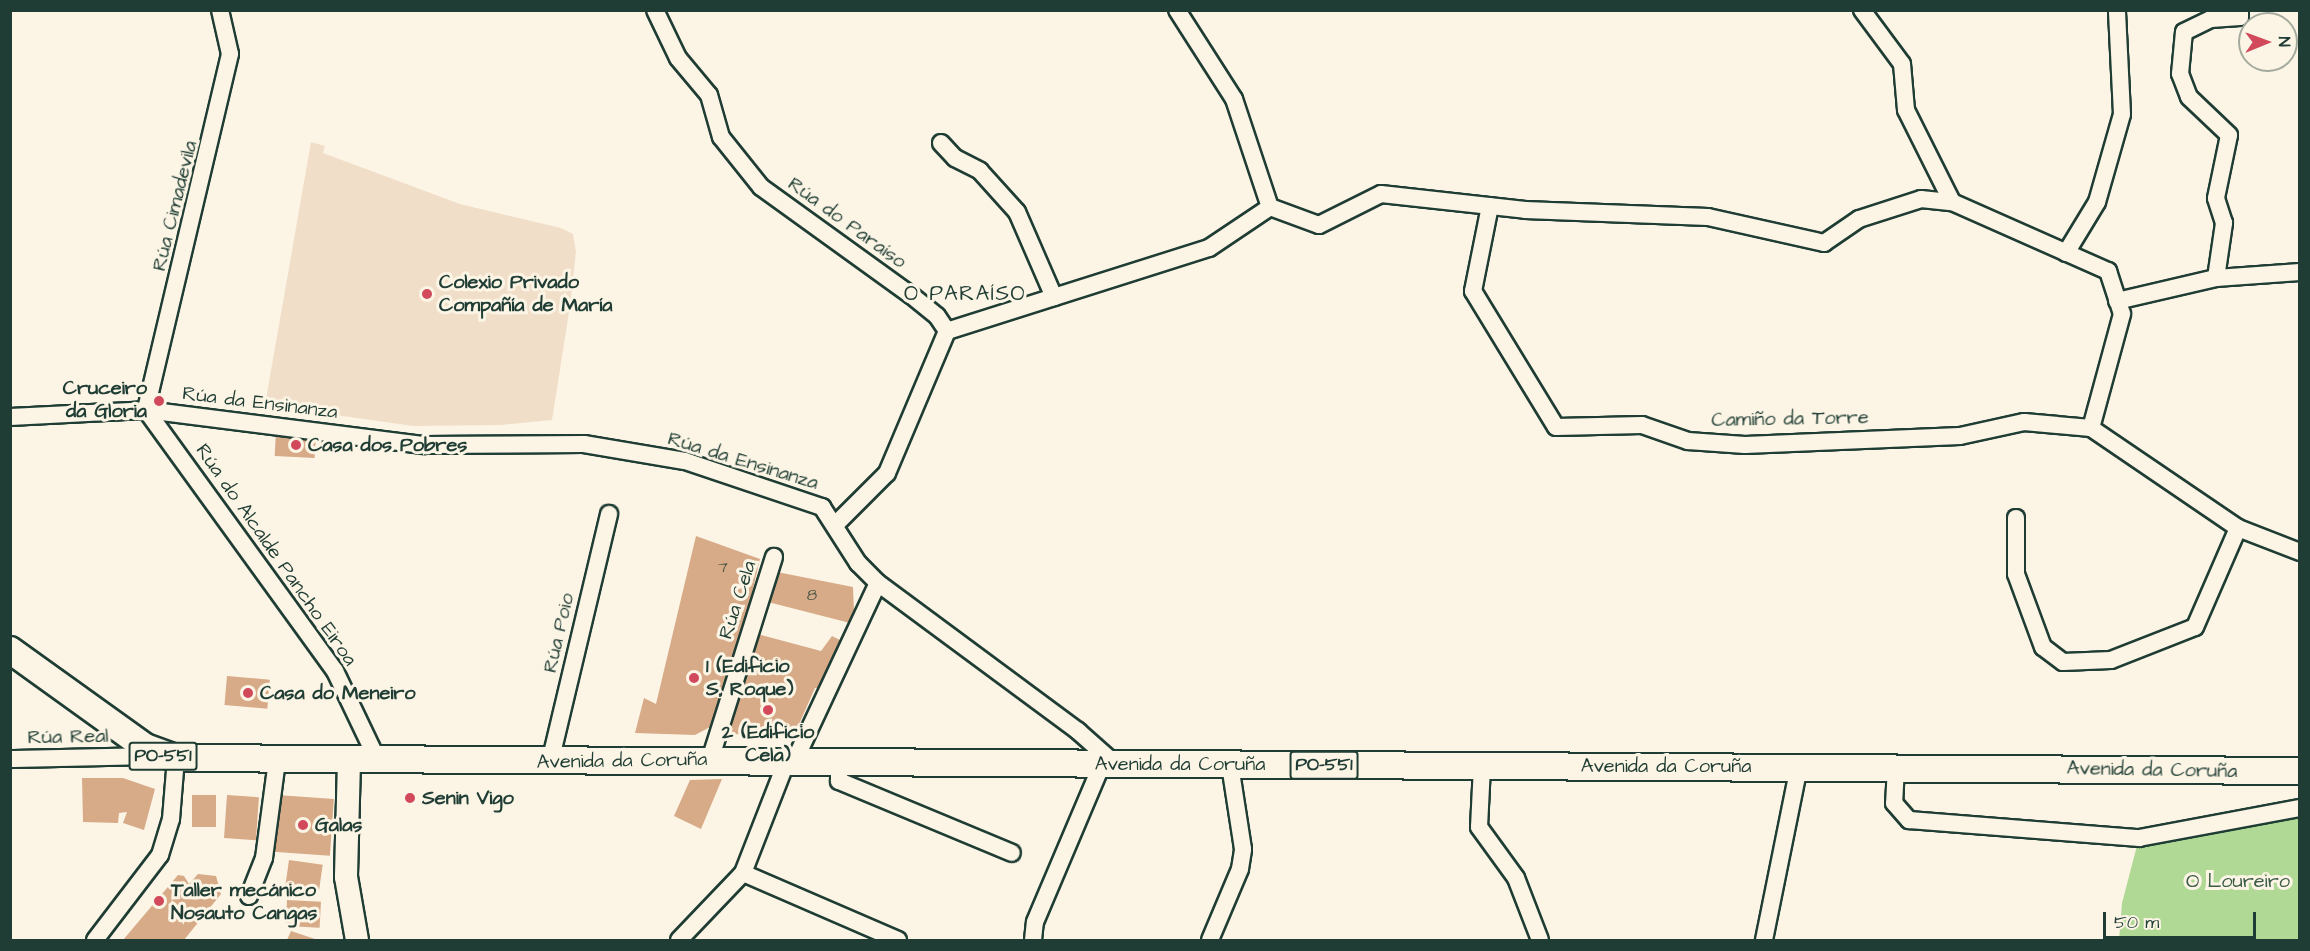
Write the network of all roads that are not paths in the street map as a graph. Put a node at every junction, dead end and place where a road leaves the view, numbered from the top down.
1 (220, 10) edge
2 (655, 10) edge
3 (1177, 10) edge
4 (1862, 10) edge
5 (2117, 10) edge
6 (2240, 10) edge
7 (941, 143) dead end
8 (1952, 202) junction
9 (1490, 206) junction
10 (1270, 207) junction
11 (2066, 253) junction
12 (2300, 272) edge
13 (2216, 278) junction
14 (1054, 297) junction
15 (2117, 300) junction
16 (947, 331) junction
17 (146, 410) junction
18 (10, 417) edge
19 (2091, 428) junction
20 (609, 514) dead end
21 (2016, 518) dead end
22 (836, 524) junction
23 (2238, 528) junction
24 (2300, 552) edge
25 (774, 557) dead end
26 (878, 583) junction
27 (10, 650) edge
28 (169, 757) junction
29 (10, 759) edge
30 (710, 760) junction
31 (791, 760) junction
32 (277, 761) junction
33 (349, 761) junction
34 (378, 761) junction
35 (838, 761) junction
36 (550, 762) junction
37 (1109, 764) junction
38 (1230, 765) junction
39 (1482, 766) junction
40 (1799, 766) junction
41 (1896, 767) junction
42 (2300, 771) edge
43 (2300, 808) edge
44 (1012, 853) dead end
45 (743, 873) junction
46 (249, 896) dead end
47 (95, 940) edge
48 (357, 940) edge
49 (678, 940) edge
50 (898, 940) edge
51 (1033, 940) edge
52 (1210, 940) edge
53 (1540, 940) edge
54 (1764, 940) edge

1 - 17 street, Rúa Cimadevila
2 - 16 street, Rúa do Paraíso
3 - 10 street
4 - 8 street
5 - 11 street
6 - 13 street
7 - 14 street
8 - 9 street
8 - 11 street
9 - 10 street
9 - 19 street, Camiño da Torre
10 - 14 street
11 - 15 street
12 - 13 street
13 - 15 street
14 - 16 street
15 - 19 street
16 - 22 street
17 - 18 street, Rúa da Ensinanza
17 - 22 street, Rúa da Ensinanza
17 - 34 street, Rúa do Alcalde Pancho Eiroa
19 - 23 street
20 - 36 street, Rúa Poio
21 - 23 street
22 - 26 street, Rúa da Ensinanza
23 - 24 street
25 - 30 street, Rúa Cela
26 - 31 street
26 - 37 street, Rúa da Ensinanza
27 - 28 main road, PO-551
28 - 29 street, Rúa Real
28 - 32 main road, PO-551
28 - 47 street
30 - 31 main road, Avenida da Coruña / PO-551
30 - 36 main road, Avenida da Coruña / PO-551
31 - 35 main road, Avenida da Coruña / PO-551
31 - 45 street
32 - 33 main road, PO-551
32 - 46 street
33 - 34 main road, Avenida da Coruña / PO-551
33 - 48 street
34 - 36 main road, Avenida da Coruña / PO-551
35 - 37 main road, Avenida da Coruña / PO-551
35 - 44 street
37 - 38 main road, Avenida da Coruña / PO-551
37 - 51 street
38 - 39 main road, Avenida da Coruña / PO-551
38 - 52 street
39 - 40 main road, Avenida da Coruña / PO-551
39 - 53 street
40 - 41 main road, Avenida da Coruña / PO-551
40 - 54 street
41 - 42 main road, Avenida da Coruña / PO-551
41 - 43 street
45 - 49 street
45 - 50 street

